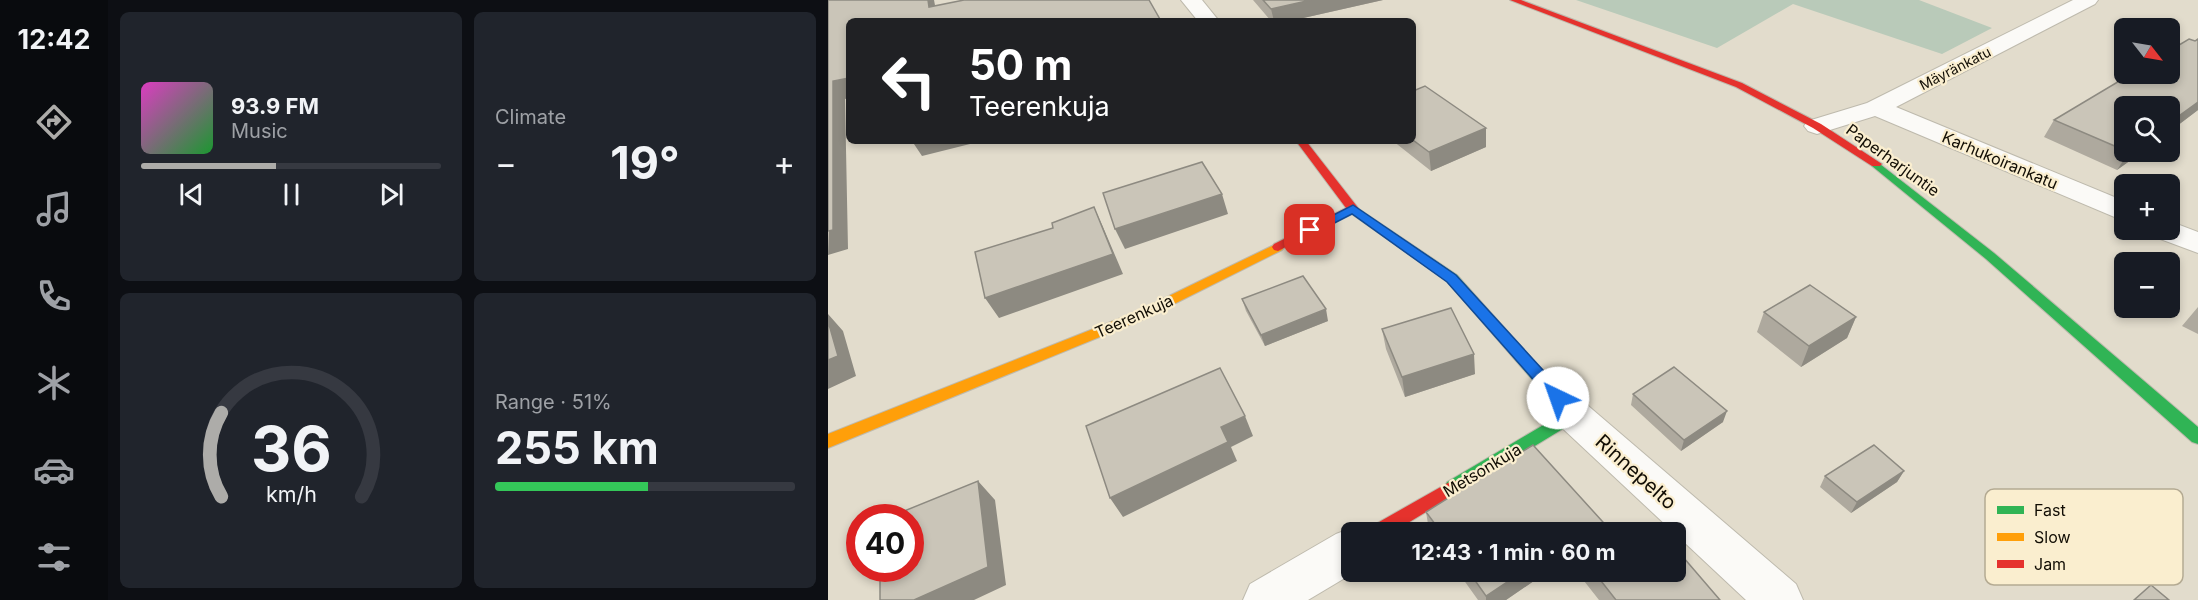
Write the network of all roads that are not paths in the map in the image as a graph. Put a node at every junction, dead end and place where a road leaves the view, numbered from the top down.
1 (1191, 0) edge
2 (1514, 0) edge
3 (2088, 0) edge
4 (1206, 18) edge
5 (1876, 108) junction
6 (1817, 126) junction
7 (1303, 144) edge
8 (2114, 208) edge
9 (1353, 209) junction
10 (2180, 236) edge
11 (2198, 243) edge
12 (1573, 415) junction
13 (2198, 437) edge
14 (828, 441) edge
15 (1395, 522) edge
16 (1341, 556) edge
17 (1266, 600) edge
18 (1780, 600) edge

1 - 4 street
2 - 6 street, Paperharjuntie
3 - 5 street, Mäyränkatu
5 - 6 street, Mäyränkatu
5 - 8 street, Karhukoirankatu
6 - 13 street, Paperharjuntie
7 - 9 street
9 - 12 street
9 - 14 street, Teerenkuja
10 - 11 street
12 - 15 street, Metsonkuja
12 - 18 street, Rinnepelto
16 - 17 street

